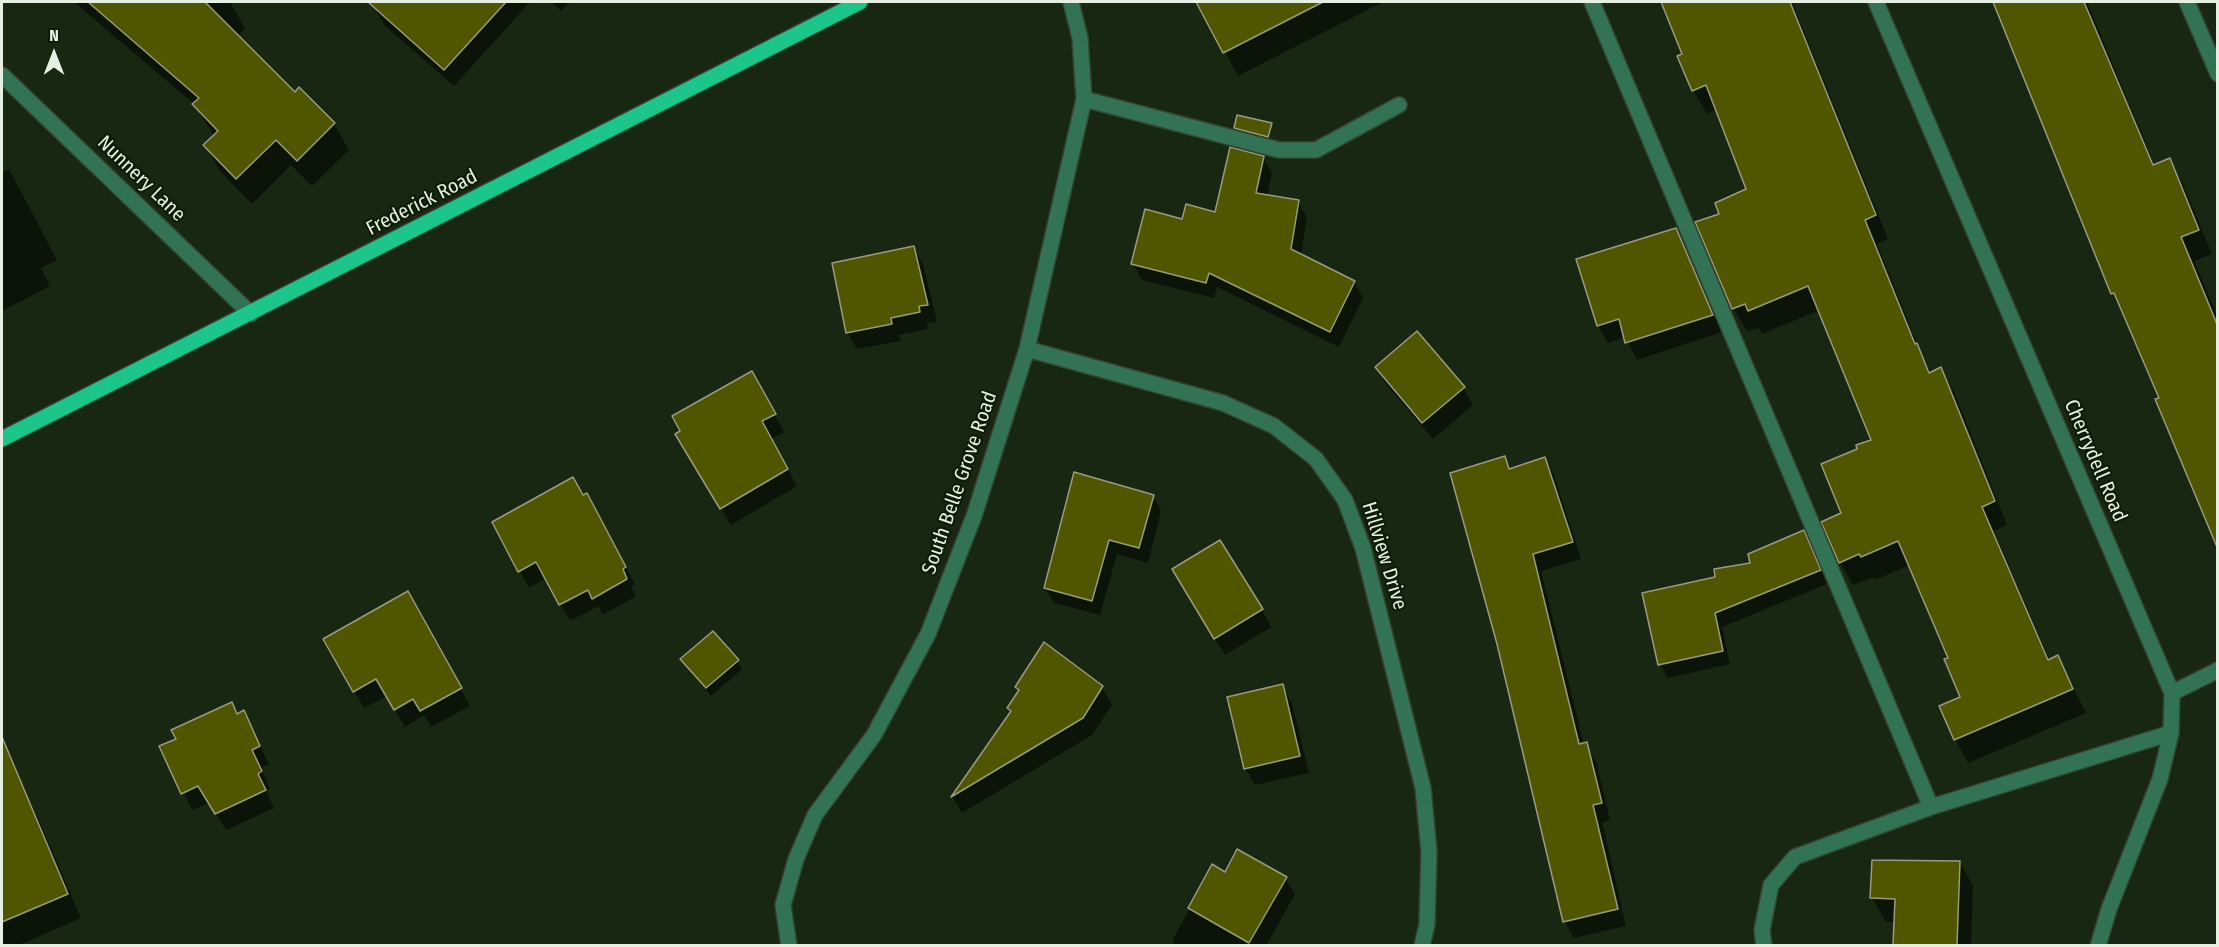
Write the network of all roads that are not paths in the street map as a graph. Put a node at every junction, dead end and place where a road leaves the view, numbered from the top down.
1 (860, 2) edge
2 (1071, 2) edge
3 (1592, 2) edge
4 (1876, 2) edge
5 (2187, 2) edge
6 (2217, 74) edge
7 (2, 75) edge
8 (1084, 99) junction
9 (1400, 105) dead end
10 (251, 314) junction
11 (1027, 349) junction
12 (2, 439) edge
13 (2217, 670) edge
14 (2172, 693) junction
15 (2171, 733) junction
16 (1931, 807) junction
17 (789, 945) edge
18 (1422, 945) edge
19 (1764, 945) edge
20 (2098, 945) edge

1 - 10 main road, Frederick Road
2 - 8 street, South Belle Grove Road
3 - 16 street
4 - 14 street, Cherrydell Road
5 - 6 street
7 - 10 street, Nunnery Lane
8 - 9 street
8 - 11 street, South Belle Grove Road
10 - 12 main road, Frederick Road
11 - 17 street, South Belle Grove Road
11 - 18 street, Hillview Drive
13 - 14 street
14 - 15 street, Cherrydell Road
15 - 16 street
15 - 20 street, Cherrydell Road
16 - 19 street

